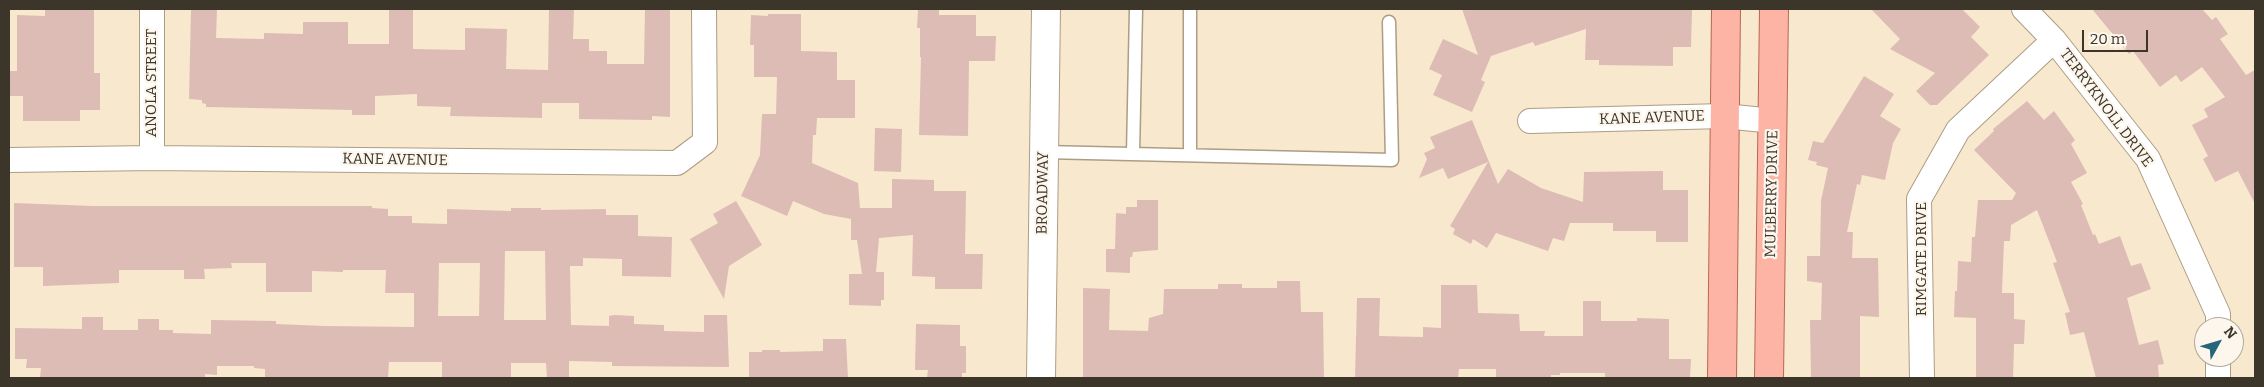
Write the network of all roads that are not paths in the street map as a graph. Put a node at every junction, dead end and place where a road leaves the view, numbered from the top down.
1 (152, 9) edge
2 (704, 9) edge
3 (1046, 9) edge
4 (1136, 9) edge
5 (1190, 9) edge
6 (1726, 9) edge
7 (1774, 9) edge
8 (2024, 9) edge
9 (1389, 22) dead end
10 (2054, 40) junction
11 (1724, 116) junction
12 (1530, 121) dead end
13 (1774, 121) junction
14 (1044, 152) junction
15 (1133, 154) junction
16 (1190, 155) junction
17 (152, 158) junction
18 (9, 160) edge
19 (2218, 317) edge
20 (1041, 378) edge
21 (1722, 378) edge
22 (1770, 378) edge
23 (1922, 378) edge

1 - 17 street, ANOLA STREET
2 - 17 street, KANE AVENUE
3 - 14 street, BROADWAY
4 - 15 lane
5 - 16 lane
6 - 11 main road
7 - 13 main road, MULBERRY DRIVE
8 - 10 street, TERRYKNOLL DRIVE
9 - 16 lane
10 - 19 street, TERRYKNOLL DRIVE
10 - 23 street, RIMGATE DRIVE
11 - 12 street, KANE AVENUE
11 - 13 street, KANE AVENUE
11 - 21 main road
13 - 22 main road, MULBERRY DRIVE
14 - 15 lane
14 - 20 street, BROADWAY
15 - 16 lane
17 - 18 street, KANE AVENUE

